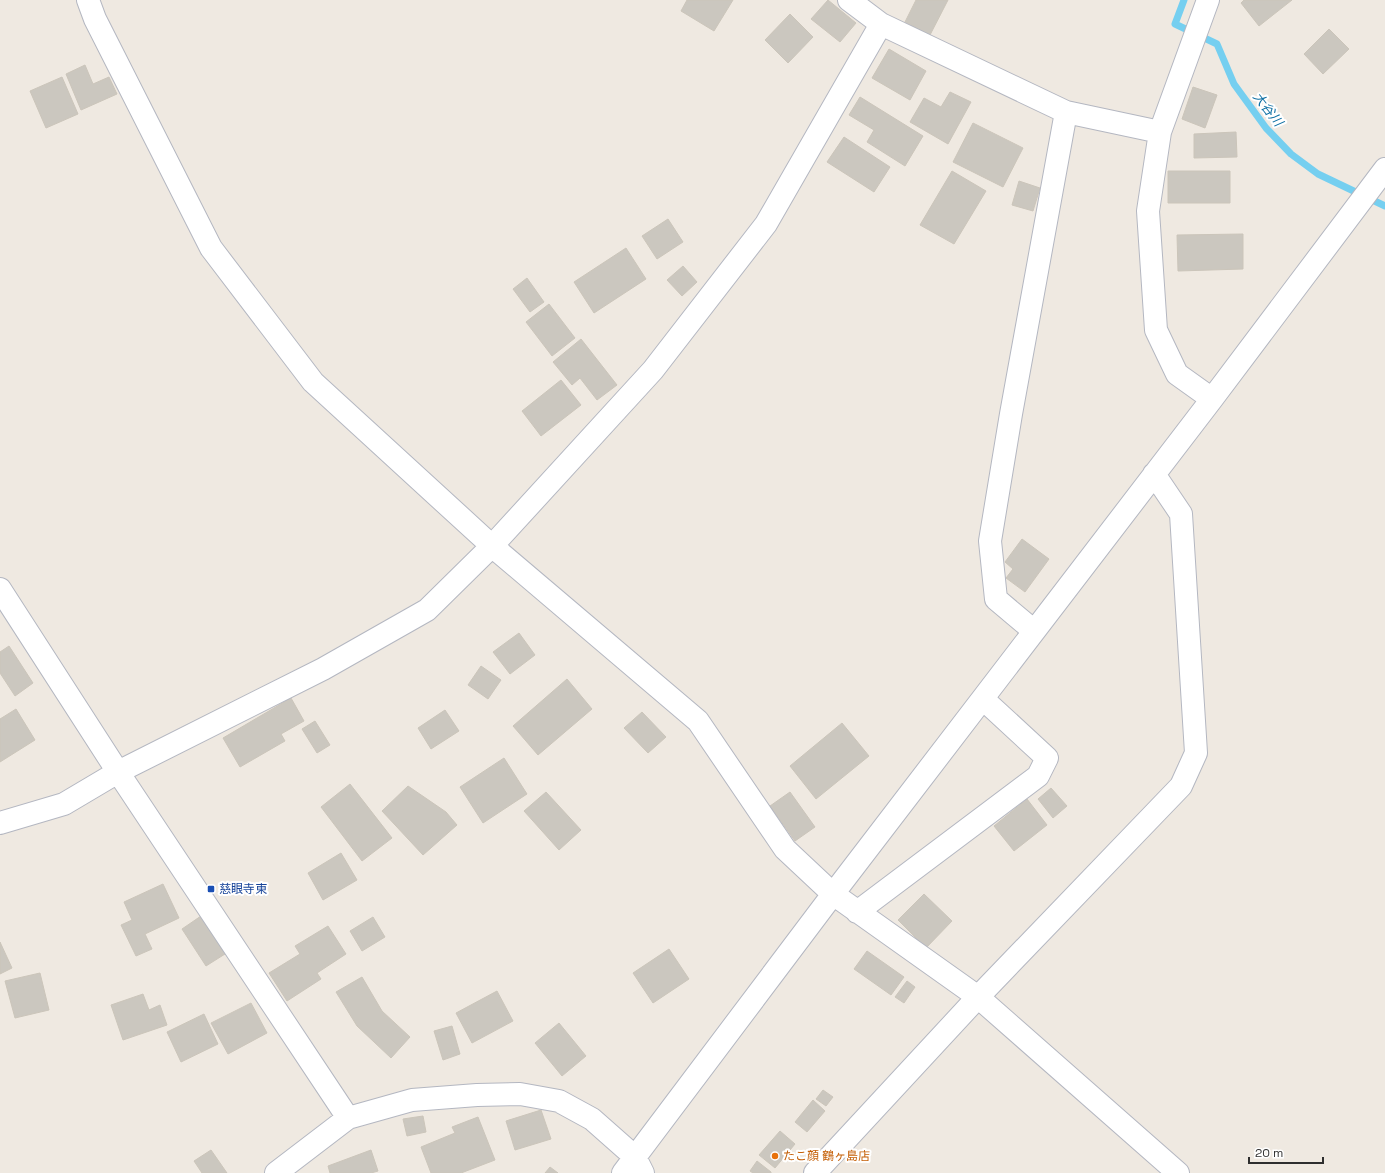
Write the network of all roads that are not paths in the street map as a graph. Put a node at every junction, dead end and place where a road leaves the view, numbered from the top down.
1 (88, 0) edge
2 (849, 0) edge
3 (1208, 0) edge
4 (881, 24) junction
5 (1066, 112) junction
6 (1160, 132) junction
7 (1385, 168) edge
8 (1212, 399) junction
9 (1154, 474) junction
10 (492, 546) junction
11 (0, 589) edge
12 (1034, 631) junction
13 (983, 699) junction
14 (118, 772) junction
15 (0, 823) edge
16 (833, 894) junction
17 (857, 912) junction
18 (978, 997) junction
19 (348, 1118) junction
20 (633, 1168) edge
21 (276, 1173) edge
22 (815, 1173) edge
23 (1178, 1173) edge

1 - 10 street
2 - 4 street
3 - 6 street
4 - 5 street
4 - 10 street
5 - 6 street
5 - 12 street
6 - 8 street
7 - 8 street
8 - 9 street
9 - 12 street
9 - 18 street
10 - 14 street
10 - 16 street
11 - 14 street
12 - 13 street
13 - 16 street
13 - 17 street
14 - 15 street
14 - 19 street
16 - 17 street
16 - 20 street
17 - 18 street
18 - 22 street
18 - 23 street
19 - 20 street
19 - 21 street

